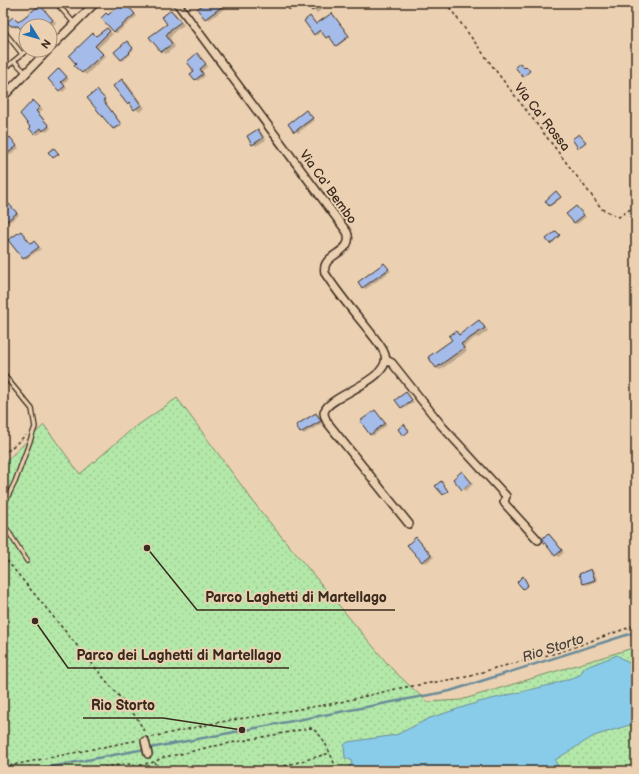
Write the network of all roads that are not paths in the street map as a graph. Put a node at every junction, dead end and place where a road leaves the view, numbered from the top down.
1 (176, 3) edge
2 (286, 3) edge
3 (93, 4) edge
4 (59, 6) dead end
5 (290, 8) dead end
6 (74, 23) junction
7 (3, 30) edge
8 (58, 40) edge
9 (18, 49) edge
10 (18, 58) edge
11 (40, 58) edge
12 (3, 60) edge
13 (14, 61) junction
14 (26, 72) junction
15 (3, 97) edge
16 (386, 360) junction
17 (3, 374) edge
18 (3, 511) edge
19 (3, 523) edge
20 (409, 524) dead end
21 (538, 540) dead end
22 (27, 560) dead end
23 (145, 740) road end
24 (148, 754) dead end

1 - 16 street, Via Ca' Bembo
2 - 5 lane
3 - 6 street
4 - 6 lane
6 - 8 street
7 - 9 lane
10 - 13 lane
11 - 14 street
12 - 13 lane
13 - 14 lane
14 - 15 street
16 - 20 street
16 - 21 street
17 - 18 lane
19 - 22 lane
23 - 24 street

